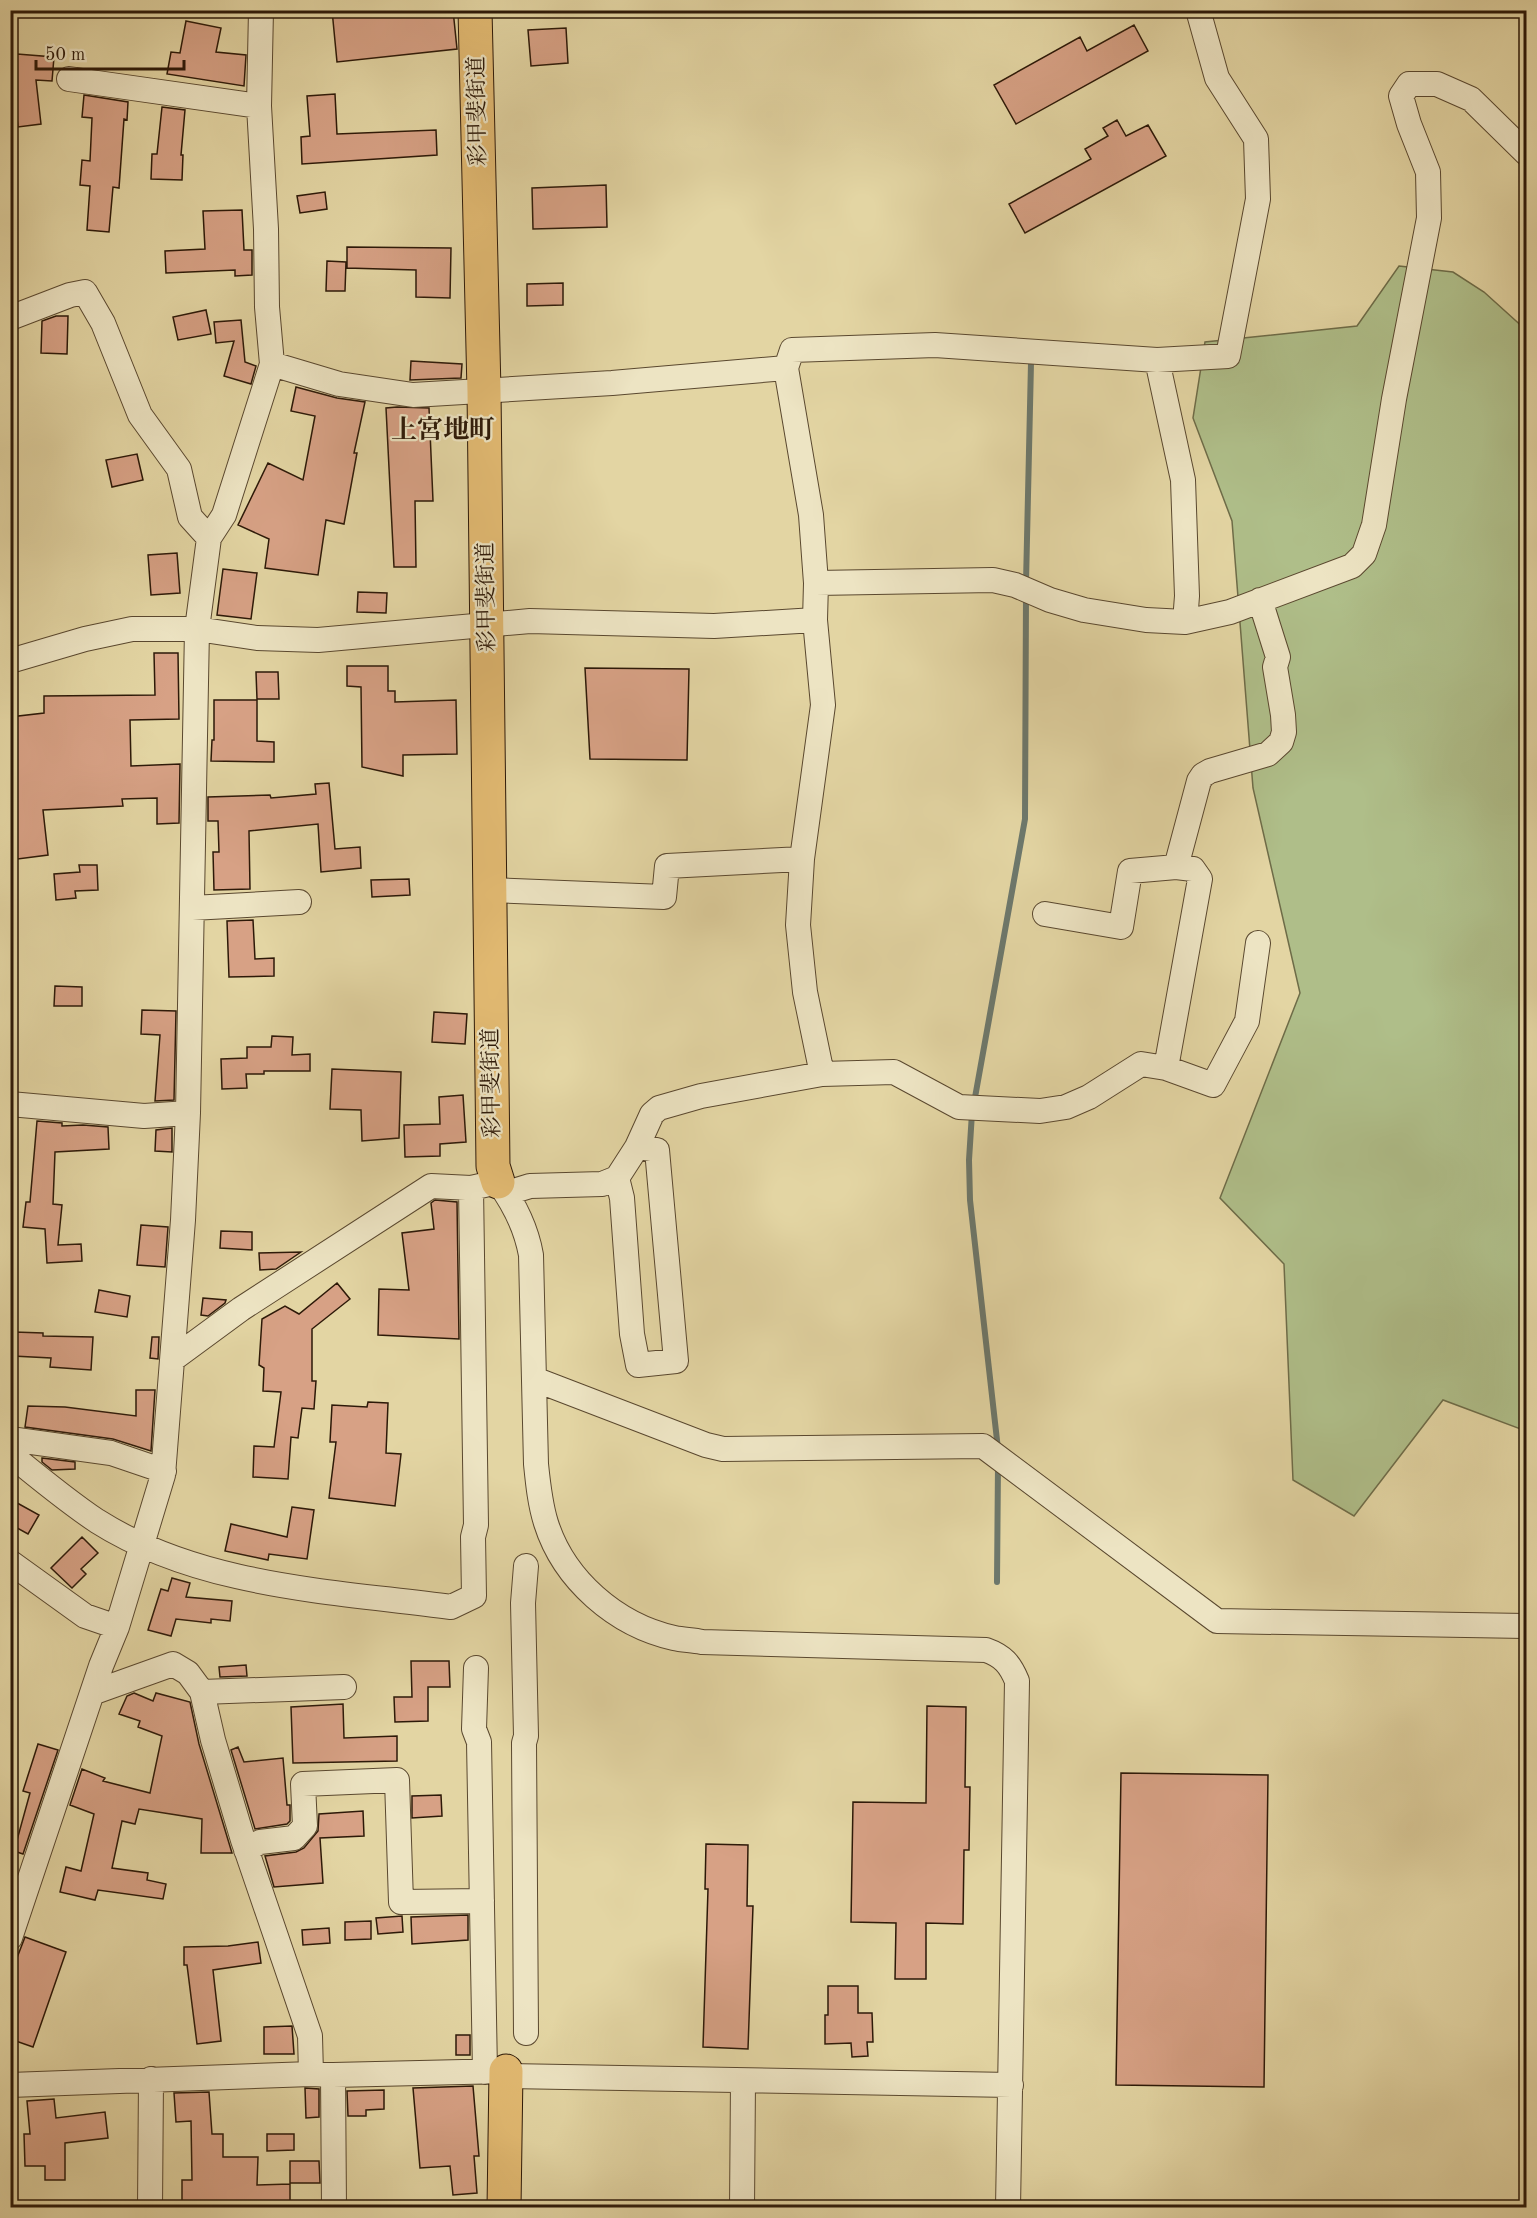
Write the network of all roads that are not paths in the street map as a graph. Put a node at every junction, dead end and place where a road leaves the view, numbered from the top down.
1 (261, 10) edge
2 (475, 10) edge
3 (1198, 10) edge
4 (69, 79) dead end
5 (259, 106) junction
6 (1527, 153) edge
7 (10, 318) edge
8 (1157, 360) junction
9 (272, 364) junction
10 (786, 368) junction
11 (484, 391) junction
12 (209, 538) junction
13 (816, 583) junction
14 (1260, 600) junction
15 (815, 620) junction
16 (1185, 622) junction
17 (487, 624) junction
18 (197, 629) junction
19 (10, 661) edge
20 (802, 860) junction
21 (1176, 867) junction
22 (489, 890) junction
23 (300, 902) dead end
24 (192, 908) junction
25 (1045, 914) dead end
26 (1258, 943) dead end
27 (1166, 1068) junction
28 (822, 1074) junction
29 (10, 1104) edge
30 (188, 1113) junction
31 (637, 1147) junction
32 (617, 1178) junction
33 (492, 1188) junction
34 (172, 1359) junction
35 (534, 1379) junction
36 (10, 1439) edge
37 (10, 1454) edge
38 (164, 1471) junction
39 (141, 1544) junction
40 (10, 1562) edge
41 (526, 1566) dead end
42 (117, 1626) junction
43 (1527, 1626) edge
44 (476, 1668) dead end
45 (344, 1687) dead end
46 (202, 1692) junction
47 (92, 1693) junction
48 (246, 1850) junction
49 (482, 1901) junction
50 (10, 1938) edge
51 (526, 2033) dead end
52 (499, 2073) junction
53 (322, 2074) junction
54 (151, 2079) junction
55 (743, 2080) junction
56 (10, 2085) edge
57 (1011, 2085) junction
58 (150, 2208) edge
59 (334, 2208) edge
60 (504, 2208) edge
61 (742, 2208) edge
62 (1008, 2208) edge

1 - 5 street
2 - 11 highway, 彩甲斐街道
3 - 8 street
4 - 5 street
5 - 9 street
6 - 14 street
7 - 12 street
8 - 10 street
8 - 16 street
9 - 11 street
9 - 12 street
10 - 11 street
10 - 13 street
11 - 17 highway, 彩甲斐街道
12 - 18 street
13 - 15 street
13 - 16 street
14 - 16 street
14 - 21 street
15 - 17 street
15 - 20 street
17 - 18 street
17 - 22 highway, 彩甲斐街道
18 - 19 street
18 - 24 street
20 - 22 street
20 - 28 street
21 - 25 street
21 - 27 street
22 - 33 highway, 彩甲斐街道
23 - 24 street
24 - 30 street
26 - 27 street
27 - 28 street
28 - 31 street
29 - 30 street
30 - 34 street
31 - 32 street
31 - 32 street
32 - 33 street
33 - 34 street
33 - 35 street
33 - 39 street
34 - 38 street
35 - 43 street
35 - 57 street
36 - 38 street
37 - 39 street
38 - 39 street
39 - 42 street
40 - 42 street
41 - 51 street
42 - 47 street
44 - 49 street
45 - 46 street
46 - 47 street
46 - 48 street
47 - 50 street
48 - 49 street
48 - 53 street
49 - 52 street
52 - 53 street
52 - 55 street
52 - 60 highway
53 - 54 street
53 - 59 street
54 - 56 street
54 - 58 street
55 - 57 street
55 - 61 street
57 - 62 street

